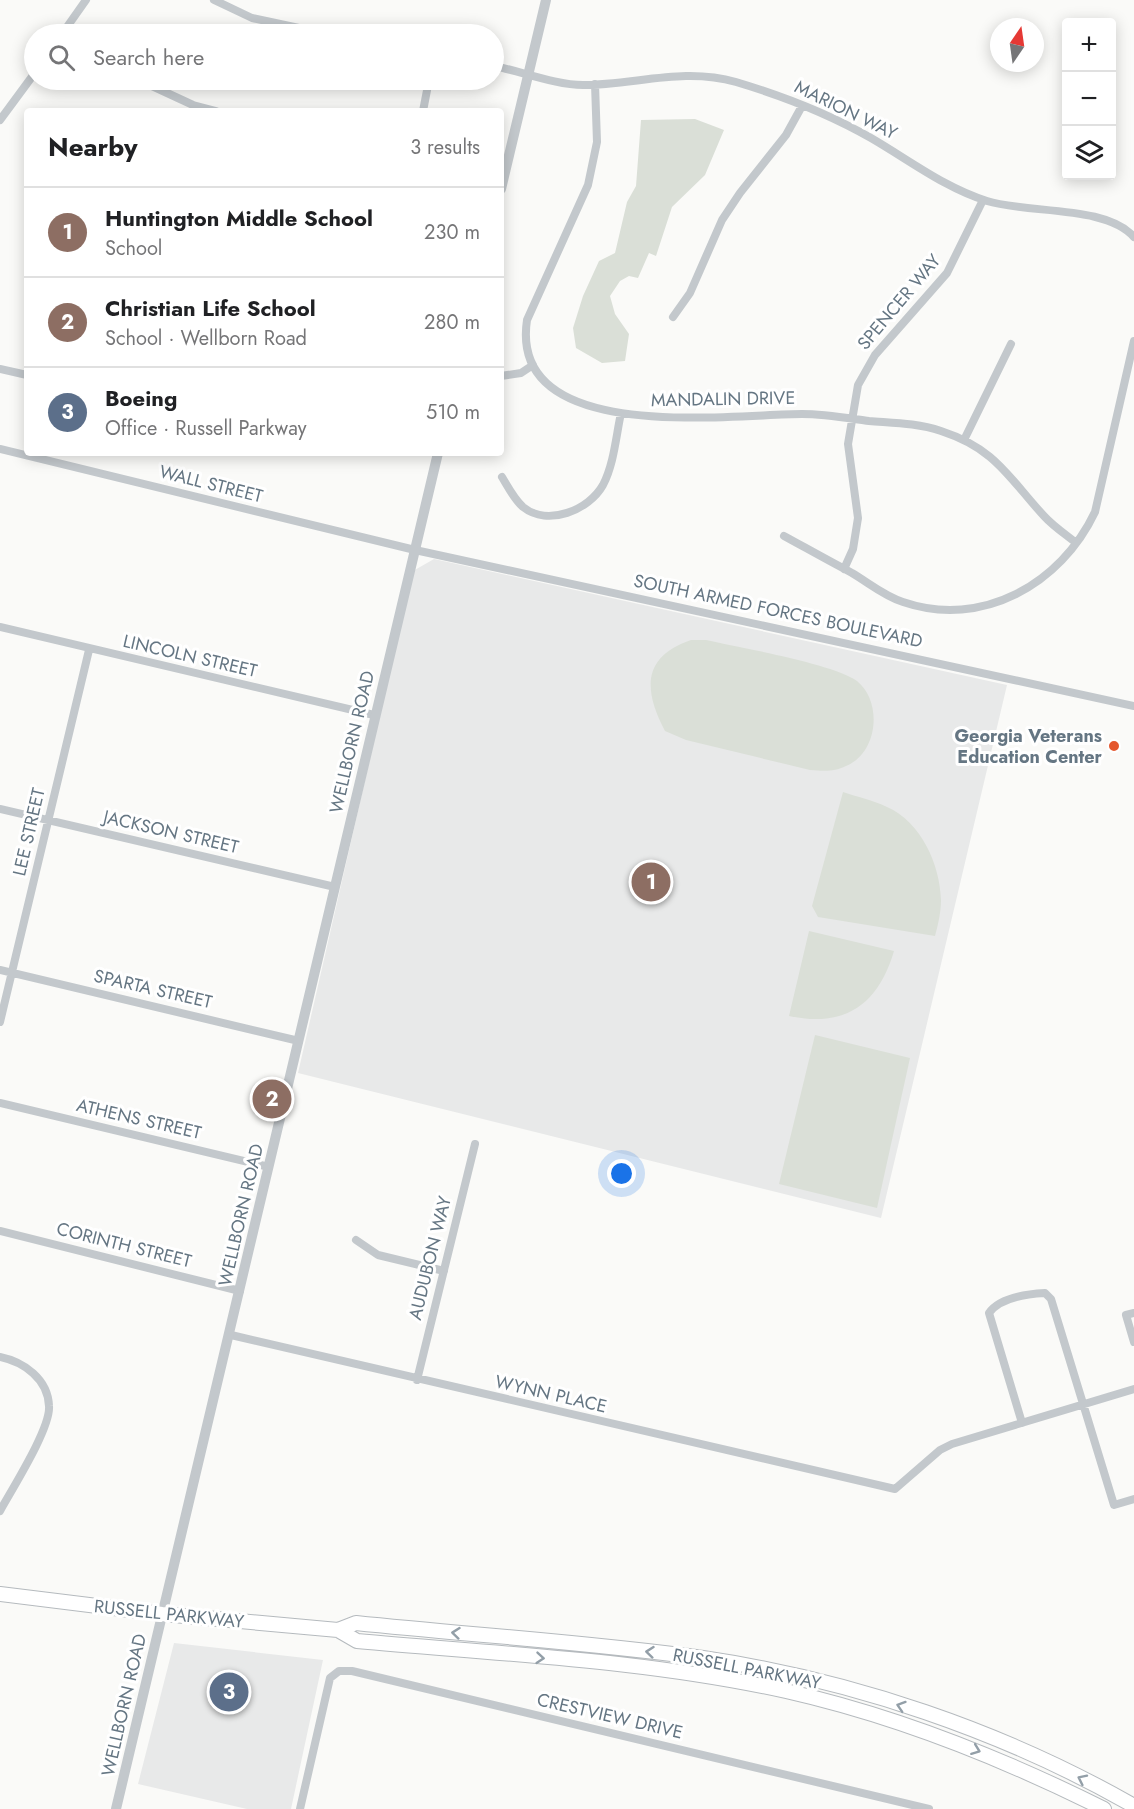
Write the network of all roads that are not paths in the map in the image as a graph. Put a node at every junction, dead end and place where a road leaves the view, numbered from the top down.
1 (86, 0) edge
2 (214, 0) edge
3 (546, 0) edge
4 (69, 24) edge
5 (280, 24) edge
6 (504, 68) edge
7 (529, 73) junction
8 (595, 84) junction
9 (24, 88) edge
10 (157, 90) edge
11 (427, 90) edge
12 (802, 106) junction
13 (192, 108) edge
14 (424, 108) edge
15 (0, 120) edge
16 (504, 177) edge
17 (983, 200) junction
18 (1134, 237) edge
19 (673, 317) dead end
20 (1134, 341) edge
21 (1011, 344) dead end
22 (533, 365) junction
23 (0, 369) edge
24 (24, 374) edge
25 (504, 376) edge
26 (621, 413) junction
27 (851, 418) junction
28 (964, 440) junction
29 (0, 449) edge
30 (24, 455) edge
31 (29, 456) edge
32 (437, 456) edge
33 (502, 477) dead end
34 (784, 536) dead end
35 (1075, 542) junction
36 (415, 550) junction
37 (844, 569) junction
38 (0, 627) edge
39 (89, 650) junction
40 (1134, 706) edge
41 (374, 715) junction
42 (0, 809) edge
43 (48, 820) junction
44 (334, 887) junction
45 (0, 970) edge
46 (12, 973) junction
47 (0, 1022) edge
48 (299, 1041) junction
49 (0, 1103) edge
50 (475, 1144) dead end
51 (269, 1167) junction
52 (0, 1231) edge
53 (356, 1240) dead end
54 (444, 1271) junction
55 (240, 1291) junction
56 (1134, 1313) edge
57 (231, 1335) junction
58 (1134, 1342) edge
59 (0, 1357) edge
60 (417, 1380) junction
61 (1134, 1389) edge
62 (1083, 1404) junction
63 (1022, 1423) junction
64 (1134, 1499) edge
65 (0, 1511) edge
66 (0, 1594) edge
67 (162, 1614) junction
68 (338, 1630) junction
69 (1134, 1806) edge
70 (116, 1809) edge
71 (300, 1809) edge
72 (929, 1809) edge
73 (1104, 1809) edge

1 - 4 street
2 - 5 street
3 - 7 street
6 - 7 street, MARION WAY
7 - 8 street, MARION WAY
7 - 16 street
8 - 12 street, MARION WAY
8 - 22 street, MANDALIN DRIVE
9 - 15 street
10 - 13 street
11 - 14 street
12 - 17 street, MARION WAY
12 - 19 street
17 - 18 street, MARION WAY
17 - 27 street, SPENCER WAY
20 - 35 street
21 - 28 street
22 - 25 street
22 - 26 street, MANDALIN DRIVE
23 - 24 street
26 - 27 street, MANDALIN DRIVE
26 - 33 street
27 - 28 street, MANDALIN DRIVE
27 - 37 street, SPENCER WAY
28 - 35 street, MANDALIN DRIVE
29 - 30 street, WALL STREET
31 - 36 street, WALL STREET
32 - 36 street, WELLBORN ROAD
34 - 37 street
35 - 37 street
36 - 40 street, SOUTH ARMED FORCES BOULEVARD
36 - 41 street, WELLBORN ROAD
38 - 39 street, LINCOLN STREET
39 - 41 street, LINCOLN STREET
39 - 43 street, LEE STREET
41 - 44 street, WELLBORN ROAD
42 - 43 street, JACKSON STREET
43 - 44 street, JACKSON STREET
43 - 46 street, LEE STREET
44 - 48 street, WELLBORN ROAD
45 - 46 street, SPARTA STREET
46 - 47 street, LEE STREET
46 - 48 street, SPARTA STREET
48 - 51 street, WELLBORN ROAD
49 - 51 street, ATHENS STREET
50 - 54 street, AUDUBON WAY
51 - 55 street, WELLBORN ROAD
52 - 55 street, CORINTH STREET
53 - 54 street
54 - 60 street, AUDUBON WAY
55 - 57 street, WELLBORN ROAD
56 - 58 street
57 - 60 street, WYNN PLACE
57 - 67 street, WELLBORN ROAD
59 - 65 street
60 - 63 street, WYNN PLACE
61 - 62 street
62 - 63 street
62 - 63 street
62 - 64 street
66 - 67 main road, RUSSELL PARKWAY
67 - 68 main road, RUSSELL PARKWAY
67 - 70 street, WELLBORN ROAD
69 -> 68 main road, RUSSELL PARKWAY
68 -> 73 main road, RUSSELL PARKWAY
71 - 72 street, CRESTVIEW DRIVE

